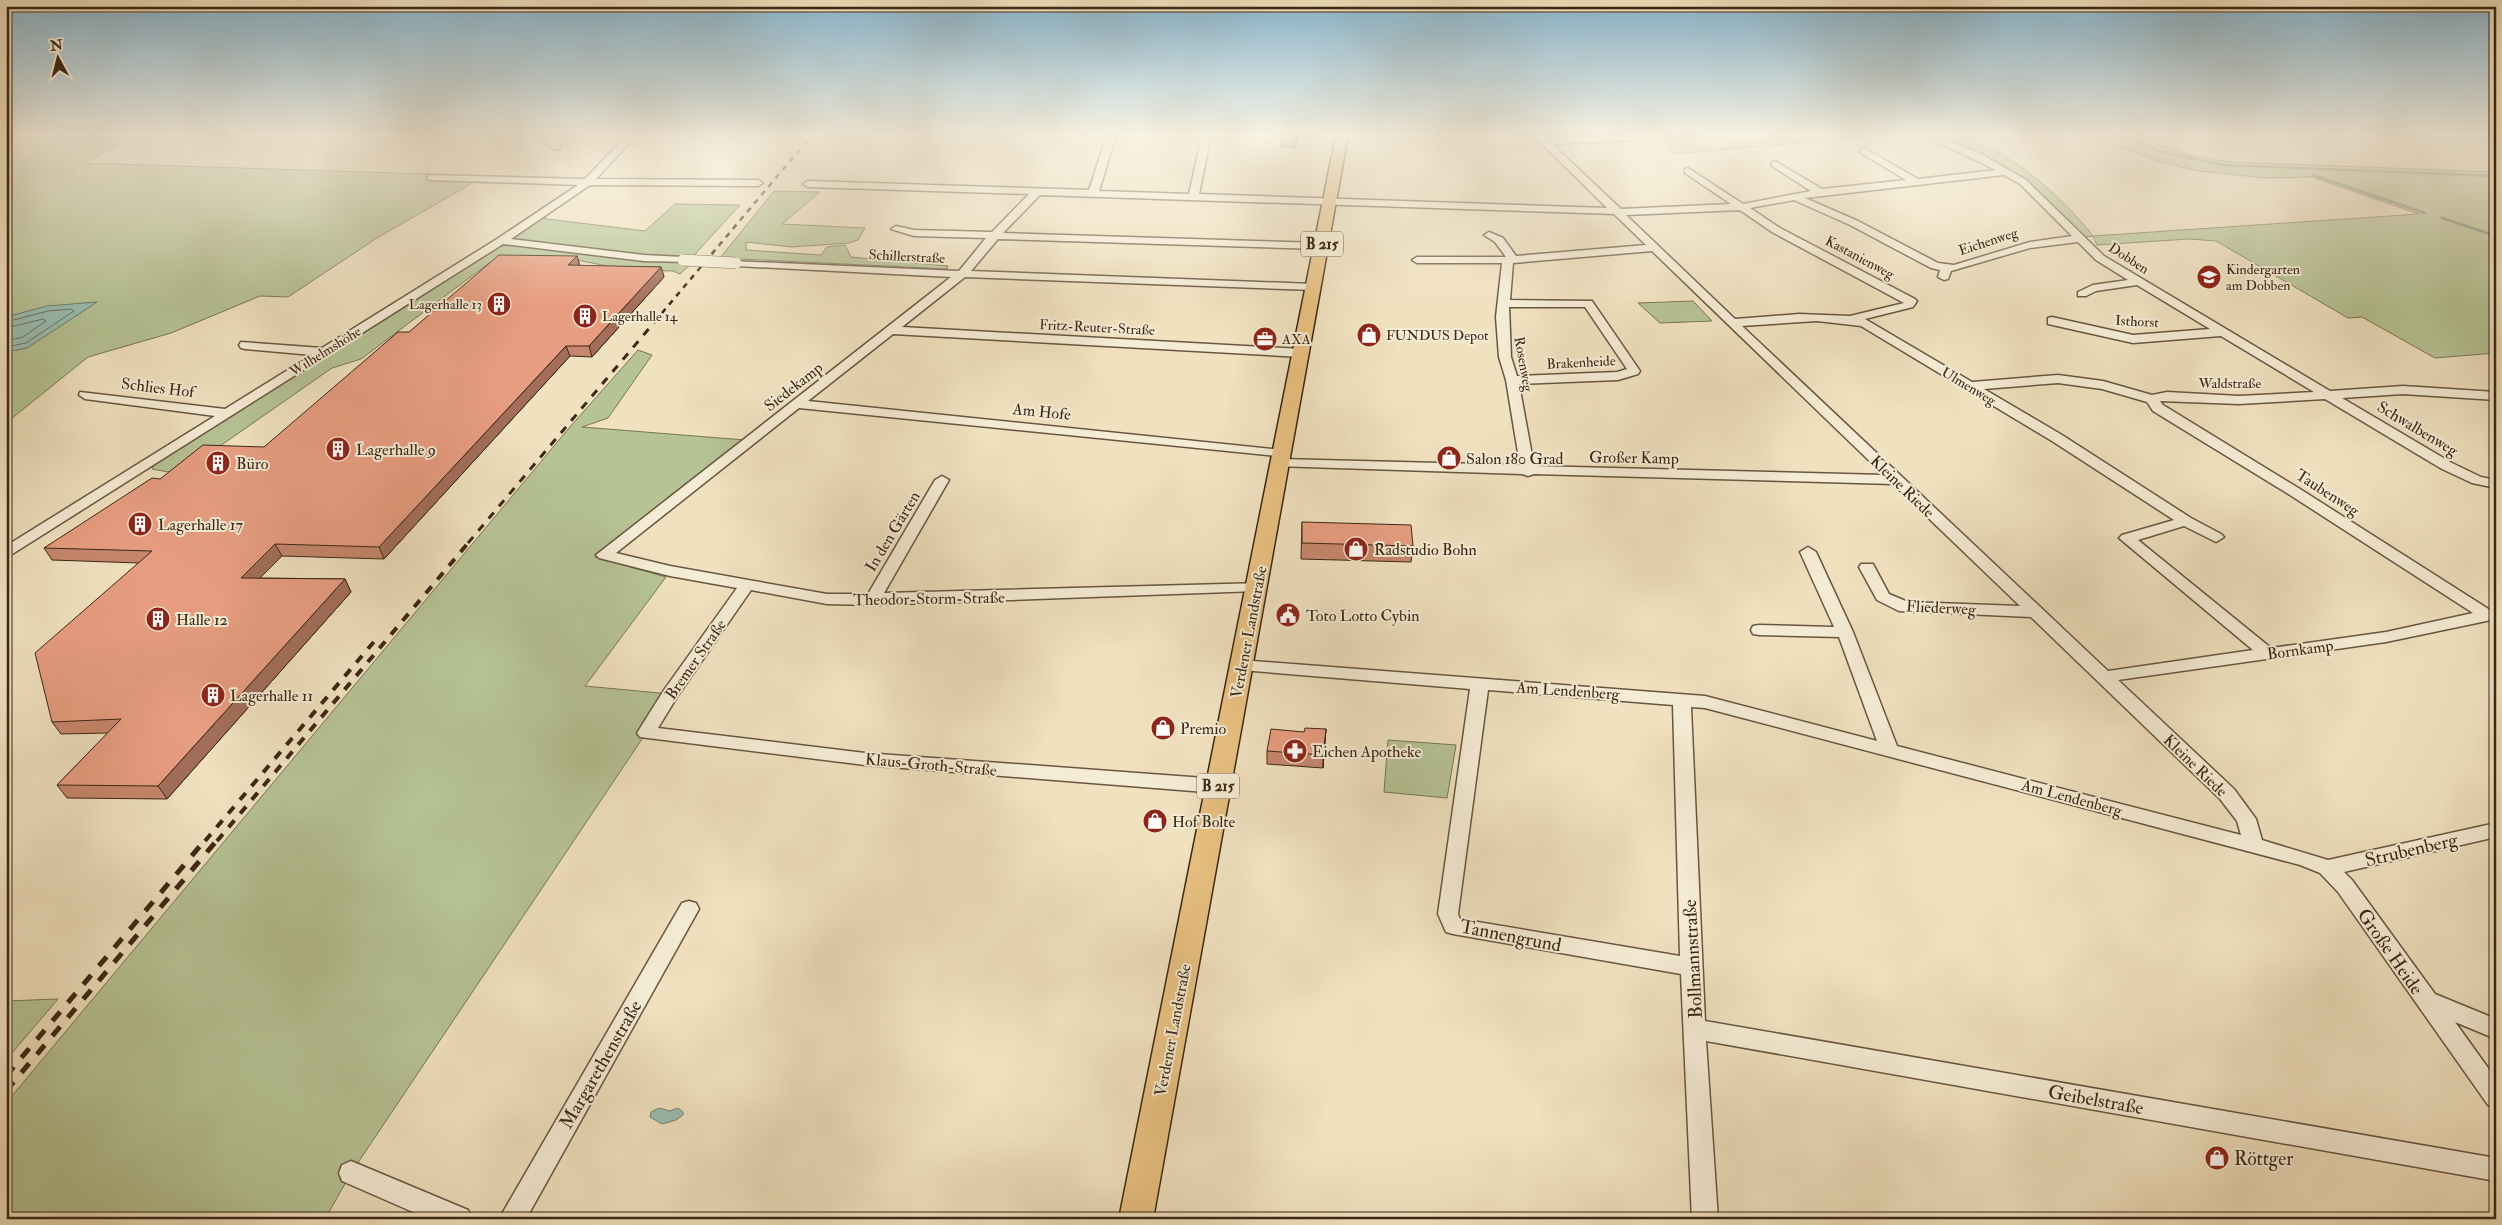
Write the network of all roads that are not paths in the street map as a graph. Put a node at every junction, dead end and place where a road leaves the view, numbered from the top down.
1 (574, 192) edge
2 (1037, 192) edge
3 (1040, 192) edge
4 (1194, 192) edge
5 (1332, 192) edge
6 (1598, 192) edge
7 (1719, 192) edge
8 (1820, 192) edge
9 (2034, 192) edge
10 (1093, 195) joint
11 (1795, 197) junction
12 (1193, 198) junction
13 (1330, 202) junction
14 (1741, 207) junction
15 (1618, 211) junction
16 (896, 229) dead end
17 (996, 234) junction
18 (1489, 235) dead end
19 (2078, 239) junction
20 (501, 241) junction
21 (1321, 246) junction
22 (1654, 248) junction
23 (683, 260) joint
24 (1417, 260) dead end
25 (1511, 260) junction
26 (965, 274) junction
27 (2138, 282) junction
28 (1313, 287) junction
29 (2082, 294) dead end
30 (1503, 303) junction
31 (1852, 319) junction
32 (2052, 321) dead end
33 (1732, 323) junction
34 (892, 330) junction
35 (2221, 332) junction
36 (245, 346) dead end
37 (322, 352) junction
38 (1300, 353) junction
39 (1512, 380) junction
40 (1968, 386) junction
41 (2326, 394) junction
42 (85, 395) dead end
43 (2496, 396) edge
44 (2152, 399) junction
45 (799, 404) junction
46 (226, 412) junction
47 (1281, 459) junction
48 (1528, 472) junction
49 (942, 480) dead end
50 (1897, 480) junction
51 (2496, 484) edge
52 (2186, 521) junction
53 (2216, 537) dead end
54 (1808, 552) dead end
55 (6, 553) edge
56 (604, 555) joint
57 (1867, 568) dead end
58 (747, 585) junction
59 (1257, 586) junction
60 (872, 600) junction
61 (2035, 612) junction
62 (2491, 614) edge
63 (1759, 630) dead end
64 (1845, 632) junction
65 (2267, 653) junction
66 (1241, 665) junction
67 (2103, 677) junction
68 (1480, 684) junction
69 (1681, 699) junction
70 (646, 733) joint
71 (1889, 748) junction
72 (1218, 786) junction
73 (2496, 830) edge
74 (2254, 845) junction
75 (2327, 868) junction
76 (689, 909) dead end
77 (1691, 967) junction
78 (2425, 1000) junction
79 (1695, 1029) junction
80 (2496, 1029) edge
81 (2496, 1098) edge
82 (2496, 1170) edge
83 (351, 1173) dead end
84 (459, 1219) edge
85 (512, 1219) edge
86 (1136, 1219) edge
87 (1705, 1219) edge

1 - 20 street, Wilhelmshöhe
2 - 17 street, Siedekamp
3 - 10 street
4 - 12 street
5 - 13 main road, Verdener Landstraße / B 215
6 - 15 street, Kleine Riede
7 - 14 street
8 - 11 street
9 - 19 street, Dobben
10 - 12 street
11 - 14 street
11 - 19 street, Eichenweg
12 - 13 street
13 - 15 street
13 - 21 main road, Verdener Landstraße / B 215
14 - 15 street
14 - 31 street, Kastanienweg
15 - 22 street, Kleine Riede
16 - 17 street
17 - 21 street
17 - 26 street, Siedekamp
18 - 25 street
19 - 27 street, Dobben
20 - 23 street, Schillerstraße
20 - 37 street, Wilhelmshöhe
21 - 28 main road, Verdener Landstraße / B 215
22 - 25 street
22 - 33 street, Kleine Riede
23 - 26 street, Schillerstraße, bridge
24 - 25 street
25 - 30 street, Rosenweg
26 - 28 street, Schillerstraße
26 - 34 street, Siedekamp
27 - 29 street
27 - 35 street, Dobben
28 - 38 main road, Verdener Landstraße / B 215
30 - 39 street, Rosenweg
30 - 39 street, Brakenheide
31 - 33 street, Ulmenweg
31 - 40 street, Ulmenweg
32 - 35 street, Isthorst
33 - 50 street, Kleine Riede
34 - 38 street, Fritz-Reuter-Straße
34 - 45 street, Siedekamp
35 - 41 street, Dobben
36 - 37 street
37 - 46 street, Wilhelmshöhe
38 - 47 main road, Verdener Landstraße / B 215
39 - 48 street, Rosenweg
40 - 44 street, Waldstraße
40 - 52 street, Ulmenweg
41 - 43 street, Waldstraße
41 - 44 street, Waldstraße
41 - 51 street, Schwalbenweg
42 - 46 street, Schlies Hof
44 - 62 street, Taubenweg
45 - 47 street, Am Hofe
45 - 56 street, Siedekamp
46 - 55 street, Wilhelmshöhe
47 - 48 street, Großer Kamp
47 - 59 main road, Verdener Landstraße / B 215
48 - 50 street, Großer Kamp
49 - 60 street, In den Gärten
50 - 61 street, Kleine Riede
52 - 53 street, Ulmenweg
52 - 65 street
54 - 64 street
56 - 58 street, Theodor-Storm-Straße
57 - 61 street, Fliederweg
58 - 60 street, Theodor-Storm-Straße
58 - 70 street, Bremer Straße
59 - 60 street, Theodor-Storm-Straße
59 - 66 main road, Verdener Landstraße / B 215
61 - 67 street, Kleine Riede
62 - 65 street, Bornkamp
63 - 64 street
64 - 71 street
65 - 67 street, Bornkamp
66 - 68 street, Am Lendenberg
66 - 72 main road, Verdener Landstraße / B 215
67 - 74 street, Kleine Riede
68 - 69 street, Am Lendenberg
68 - 77 street, Tannengrund
69 - 71 street, Am Lendenberg
69 - 77 street, Bollmannstraße
70 - 72 street, Klaus-Groth-Straße
71 - 74 street, Am Lendenberg
72 - 86 main road, Verdener Landstraße / B 215
73 - 75 street, Strubenberg
74 - 75 street, Große Heide
75 - 78 street, Große Heide
76 - 85 street, Margarethenstraße
77 - 79 street, Bollmannstraße
78 - 80 street
78 - 81 street, Große Heide
79 - 82 street, Geibelstraße
79 - 87 street, Bollmannstraße
83 - 84 street

